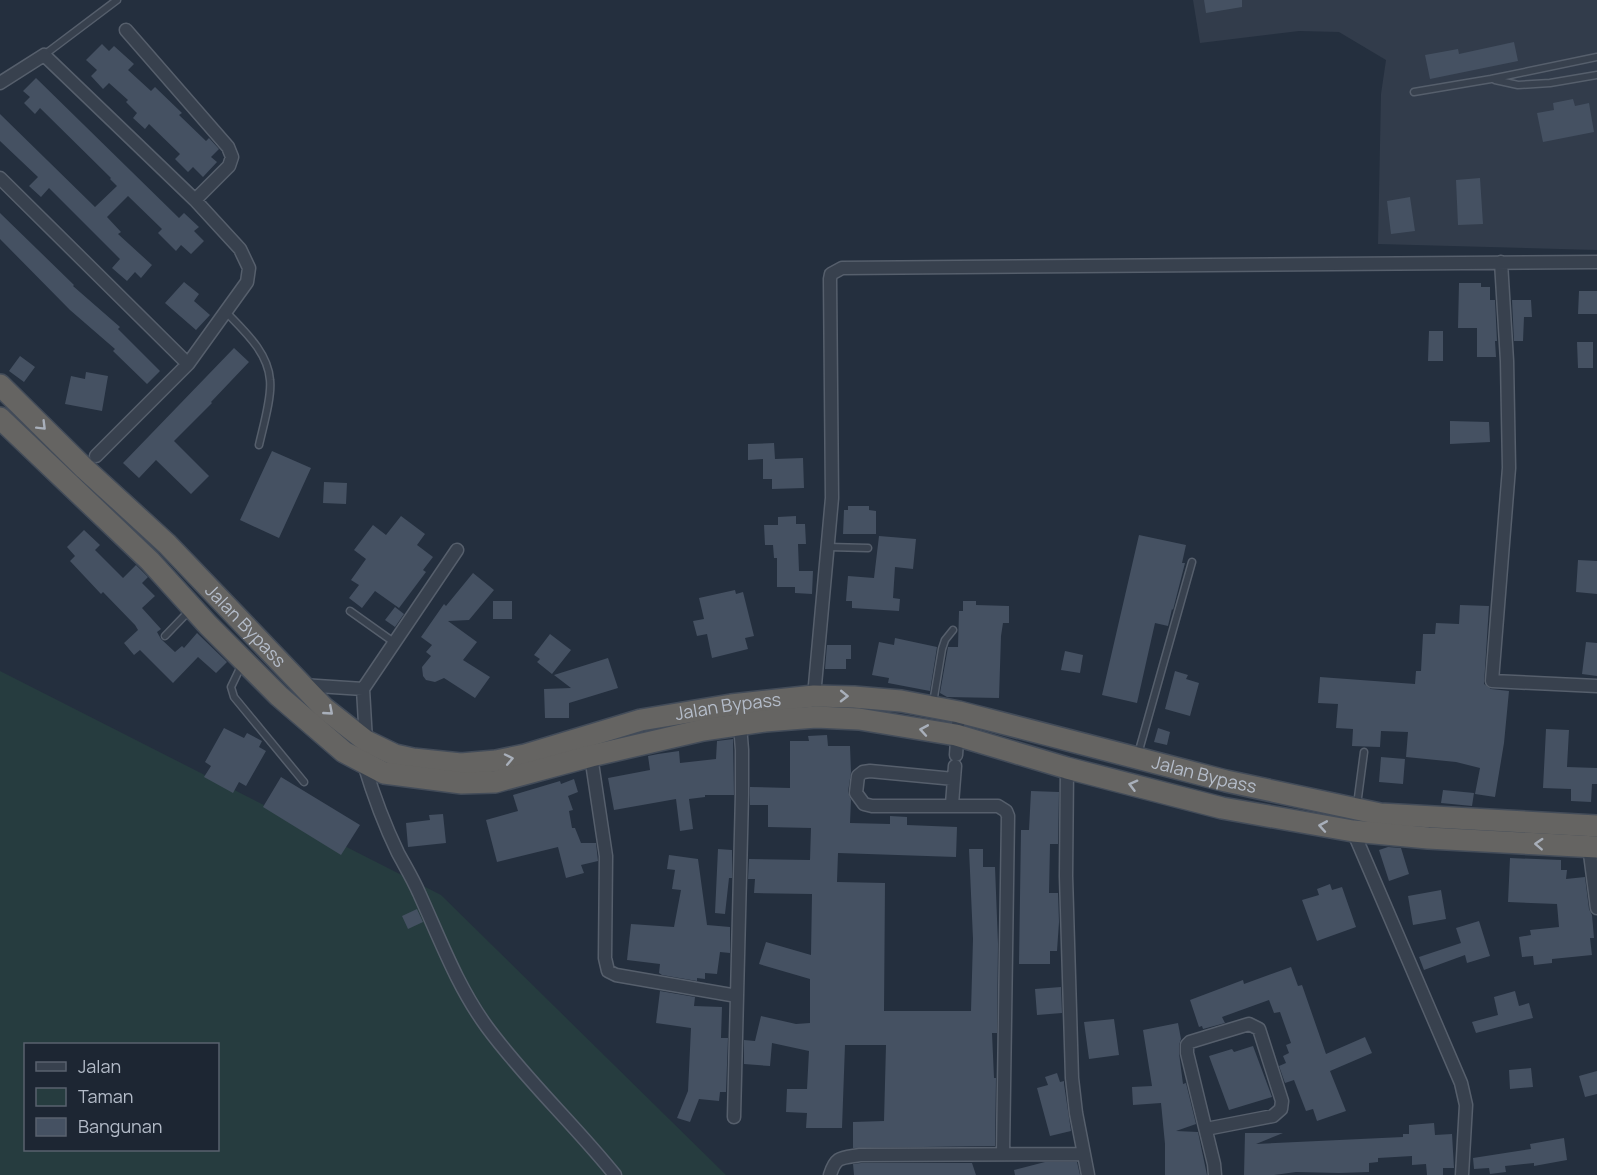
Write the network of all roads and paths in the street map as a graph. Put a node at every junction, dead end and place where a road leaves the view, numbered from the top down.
1 (117, 0) edge
2 (126, 30) dead end
3 (44, 55) junction
4 (1597, 57) edge
5 (1597, 75) edge
6 (1491, 79) junction
7 (0, 83) edge
8 (1414, 92) dead end
9 (1, 181) edge
10 (195, 200) junction
11 (1501, 262) junction
12 (1597, 262) edge
13 (226, 312) junction
14 (188, 364) junction
15 (0, 385) edge
16 (0, 418) edge
17 (260, 444) dead end
18 (90, 462) junction
19 (167, 544) junction
20 (828, 547) junction
21 (868, 548) dead end
22 (457, 550) dead end
23 (150, 561) junction
24 (1192, 562) dead end
25 (192, 608) junction
26 (350, 611) dead end
27 (953, 630) dead end
28 (165, 636) dead end
29 (396, 643) junction
30 (243, 661) junction
31 (302, 686) junction
32 (1597, 686) edge
33 (363, 689) junction
34 (814, 696) junction
35 (933, 706) junction
36 (959, 712) junction
37 (740, 725) junction
38 (366, 741) junction
39 (1364, 752) dead end
40 (591, 756) junction
41 (1137, 757) junction
42 (955, 759) junction
43 (364, 764) junction
44 (1067, 768) junction
45 (304, 782) dead end
46 (952, 804) junction
47 (1354, 820) junction
48 (1597, 826) edge
49 (1593, 847) edge
50 (1597, 908) edge
51 (737, 996) junction
52 (734, 1118) dead end
53 (1206, 1129) junction
54 (1003, 1154) junction
55 (1084, 1154) junction
56 (615, 1175) edge
57 (830, 1175) edge
58 (1088, 1175) edge
59 (1215, 1175) edge
60 (1461, 1175) edge

1 - 3 lane
2 - 10 street
3 - 7 street
3 - 10 street
4 - 6 lane
5 - 6 lane
6 - 8 lane
9 - 14 street
10 - 13 street
11 - 12 street
11 - 20 street
11 - 32 street
13 - 14 street
13 - 17 lane
14 - 18 street
15 -> 18 highway, Jalan Bypass
16 - 23 highway, Jalan Bypass
18 - 19 highway, Jalan Bypass
19 - 23 highway
19 - 31 highway, Jalan Bypass
20 - 21 lane
20 - 34 street
22 - 29 street
23 - 25 highway, Jalan Bypass
24 - 41 lane
25 - 28 lane
25 - 30 highway, Jalan Bypass
26 - 29 lane
27 - 35 lane
29 - 33 street
30 - 43 highway, Jalan Bypass
30 - 45 lane
31 - 33 street
31 -> 38 highway, Jalan Bypass
33 - 38 street
34 -> 35 highway, Jalan Bypass
38 -> 34 highway, Jalan Bypass
35 - 36 highway, Jalan Bypass
36 - 41 highway, Jalan Bypass
36 - 42 street
37 - 40 highway, Jalan Bypass
42 -> 37 highway, Jalan Bypass
37 - 51 street
39 - 47 lane
40 - 43 highway, Jalan Bypass
40 - 51 street
41 - 47 highway, Jalan Bypass
42 - 44 highway, Jalan Bypass
42 - 46 street
42 - 46 street
43 - 56 street
47 -> 44 highway, Jalan Bypass
44 - 55 street
46 - 54 street
47 - 48 highway, Jalan Bypass
49 -> 47 highway, Jalan Bypass
47 - 60 street
49 - 50 street
51 - 52 street
53 - 53 street
53 - 59 street
54 - 55 street
54 - 57 street
55 - 58 street

